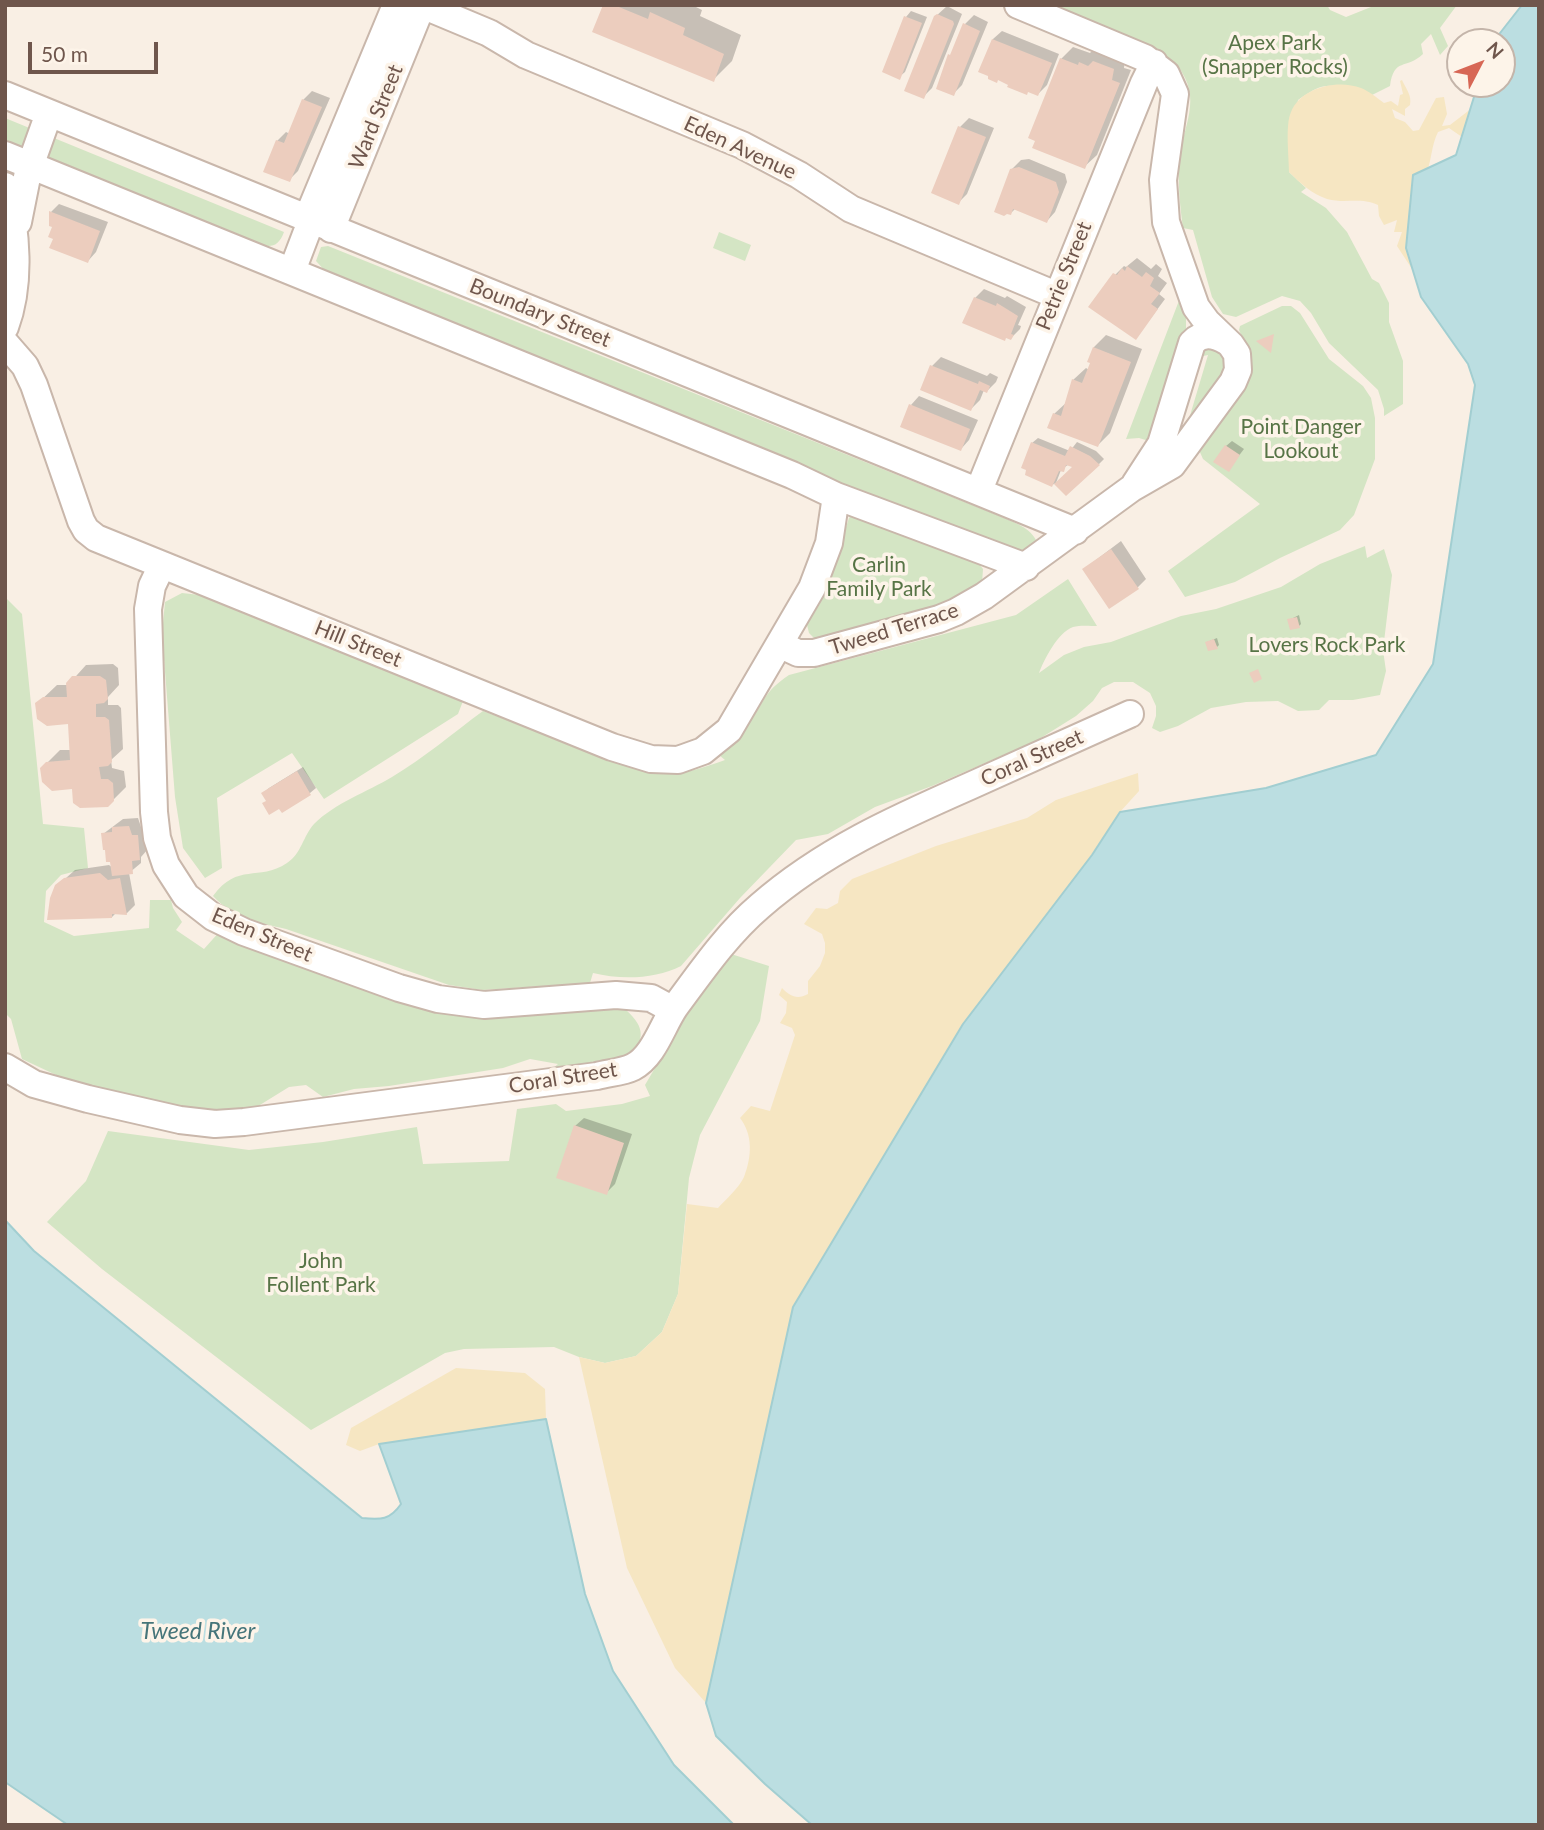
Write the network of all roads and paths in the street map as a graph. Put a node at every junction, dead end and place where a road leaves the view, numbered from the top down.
1 (396, 5) edge
2 (422, 5) edge
3 (1018, 5) edge
4 (1154, 63) junction
5 (5, 94) edge
6 (49, 113) junction
7 (5, 155) edge
8 (30, 166) junction
9 (5, 186) edge
10 (316, 223) junction
11 (15, 240) junction
12 (292, 271) junction
13 (1056, 295) junction
14 (1194, 303) junction
15 (5, 327) edge
16 (1226, 341) junction
17 (5, 343) edge
18 (1191, 345) junction
19 (1169, 454) junction
20 (979, 490) junction
21 (836, 496) junction
22 (1075, 531) junction
23 (162, 565) junction
24 (1026, 567) junction
25 (781, 645) junction
26 (1130, 715) dead end
27 (673, 1010) junction
28 (5, 1067) edge

1 - 10 street, Ward Street
2 - 10 street, Ward Street
2 - 13 street, Eden Avenue
3 - 4 street
4 - 13 street, Petrie Street
4 - 14 street, Tweed Terrace
5 - 6 street, Boundary Street
6 - 8 street
6 - 10 street, Boundary Street
7 - 8 street
8 - 11 street
8 - 12 street
9 - 11 street
10 - 12 street, Ward Street
10 - 20 street, Boundary Street
11 - 15 street
12 - 21 street
13 - 20 street, Petrie Street
14 - 16 street, Tweed Terrace
14 - 18 street
16 - 18 street
16 - 19 street, Tweed Terrace
17 - 23 street, Hill Street
18 - 19 street
19 - 22 street, Tweed Terrace
20 - 22 street, Boundary Street
21 - 24 street
21 - 25 street
22 - 24 street, Tweed Terrace
23 - 25 street, Hill Street
23 - 27 street, Eden Street
24 - 25 street, Tweed Terrace
26 - 27 street, Coral Street
27 - 28 street, Coral Street

